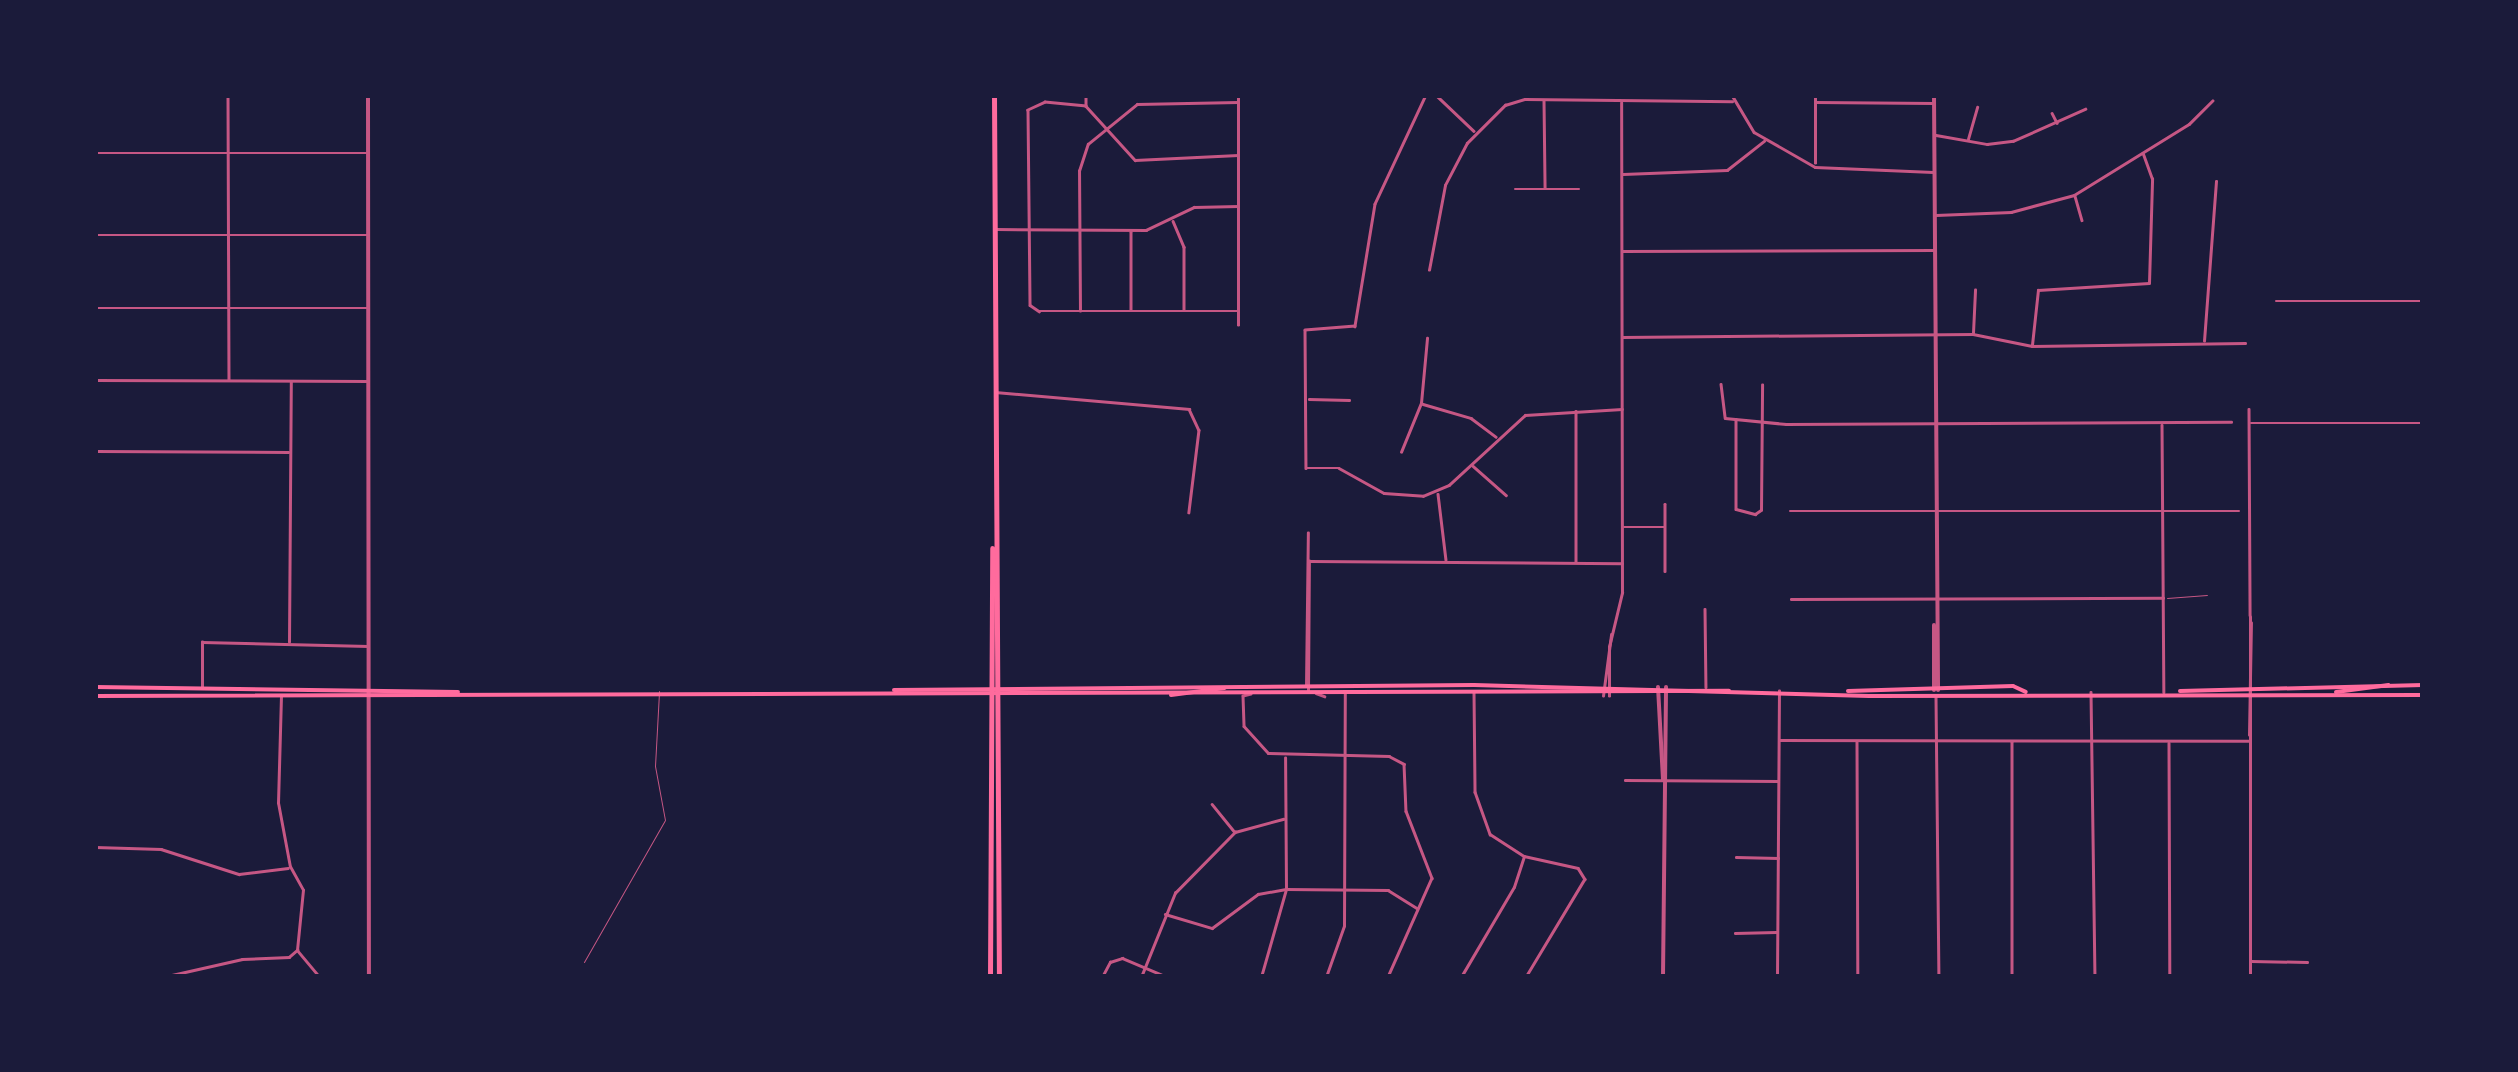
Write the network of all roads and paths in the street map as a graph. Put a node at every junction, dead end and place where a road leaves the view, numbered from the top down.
1 (228, 95) edge
2 (368, 95) edge
3 (994, 95) edge
4 (1086, 95) edge
5 (1238, 95) edge
6 (1426, 95) edge
7 (1436, 95) edge
8 (1732, 95) edge
9 (1815, 95) edge
10 (1934, 95) edge
11 (1544, 99) junction
12 (2212, 101) dead end
13 (1238, 102) junction
14 (1732, 102) junction
15 (1815, 102) junction
16 (1622, 103) junction
17 (1934, 103) junction
18 (1086, 106) junction
19 (1977, 106) dead end
20 (2085, 109) dead end
21 (2052, 113) dead end
22 (2058, 124) junction
23 (1104, 128) junction
24 (1476, 132) junction
25 (1935, 134) junction
26 (1764, 140) junction
27 (1968, 140) junction
28 (95, 153) edge
29 (228, 153) junction
30 (368, 154) junction
31 (2143, 154) junction
32 (1238, 156) junction
33 (1814, 166) junction
34 (1934, 172) junction
35 (1621, 174) junction
36 (2216, 181) dead end
37 (1546, 188) junction
38 (1579, 188) dead end
39 (1515, 189) dead end
40 (2074, 195) junction
41 (1238, 206) junction
42 (1935, 216) junction
43 (1172, 220) junction
44 (2082, 220) dead end
45 (994, 229) junction
46 (1027, 230) junction
47 (1079, 230) junction
48 (1130, 231) junction
49 (95, 235) edge
50 (228, 236) junction
51 (367, 236) junction
52 (1934, 250) junction
53 (1621, 251) junction
54 (1429, 270) dead end
55 (1976, 290) dead end
56 (2276, 300) dead end
57 (2423, 301) edge
58 (95, 308) edge
59 (228, 308) junction
60 (367, 308) junction
61 (1080, 311) junction
62 (1131, 311) junction
63 (1237, 311) junction
64 (1184, 312) junction
65 (1238, 325) dead end
66 (1972, 334) junction
67 (1622, 337) junction
68 (1936, 337) junction
69 (1426, 338) dead end
70 (2204, 343) junction
71 (2244, 344) dead end
72 (2032, 346) junction
73 (95, 380) edge
74 (228, 380) junction
75 (291, 380) junction
76 (368, 380) junction
77 (1721, 384) dead end
78 (1762, 385) dead end
79 (994, 392) junction
80 (1307, 399) junction
81 (1348, 400) dead end
82 (1421, 403) junction
83 (1576, 409) junction
84 (1622, 409) junction
85 (2249, 409) dead end
86 (1762, 418) junction
87 (1736, 419) junction
88 (2230, 422) dead end
89 (2162, 423) junction
90 (2423, 423) edge
91 (1935, 424) junction
92 (2250, 424) junction
93 (1497, 438) junction
94 (95, 451) edge
95 (289, 452) junction
96 (1401, 452) dead end
97 (1472, 464) junction
98 (1437, 493) junction
99 (1506, 495) dead end
100 (1665, 504) dead end
101 (1790, 510) dead end
102 (2163, 510) junction
103 (2238, 511) dead end
104 (1189, 512) dead end
105 (1936, 512) junction
106 (1623, 527) junction
107 (1665, 527) junction
108 (1308, 533) dead end
109 (994, 535) junction
110 (1308, 561) junction
111 (1446, 562) junction
112 (1576, 562) junction
113 (1622, 563) junction
114 (1665, 571) dead end
115 (2207, 595) dead end
116 (1935, 598) junction
117 (2164, 598) junction
118 (1791, 599) dead end
119 (1705, 609) dead end
120 (289, 642) junction
121 (368, 646) junction
122 (1474, 685) junction
123 (988, 686) junction
124 (999, 686) junction
125 (1229, 686) junction
126 (1345, 686) junction
127 (1606, 686) junction
128 (1658, 686) junction
129 (1666, 686) junction
130 (1706, 686) junction
131 (1936, 686) junction
132 (2249, 686) junction
133 (2389, 686) junction
134 (2423, 686) edge
135 (95, 687) edge
136 (202, 687) junction
137 (282, 688) junction
138 (368, 688) junction
139 (1310, 688) junction
140 (890, 690) junction
141 (659, 691) junction
142 (1729, 691) junction
143 (1779, 692) junction
144 (1843, 692) junction
145 (2027, 692) junction
146 (2091, 692) junction
147 (2164, 692) junction
148 (2176, 692) junction
149 (463, 693) junction
150 (2249, 694) junction
151 (2423, 694) edge
152 (988, 695) junction
153 (998, 695) junction
154 (1170, 695) junction
155 (2322, 695) junction
156 (95, 696) edge
157 (368, 696) junction
158 (1243, 696) junction
159 (1324, 696) junction
160 (1345, 696) junction
161 (1474, 696) junction
162 (1606, 696) junction
163 (1659, 696) junction
164 (1666, 696) junction
165 (1936, 696) junction
166 (282, 697) junction
167 (1779, 740) junction
168 (1858, 740) junction
169 (1936, 740) junction
170 (2012, 741) junction
171 (2091, 741) junction
172 (2169, 741) junction
173 (2248, 741) junction
174 (1344, 755) junction
175 (1285, 756) junction
176 (1625, 780) dead end
177 (1662, 780) junction
178 (1779, 782) junction
179 (1212, 804) dead end
180 (1283, 820) junction
181 (1235, 832) junction
182 (95, 848) edge
183 (1524, 856) junction
184 (1736, 857) dead end
185 (1778, 858) junction
186 (290, 868) junction
187 (1346, 888) junction
188 (1286, 889) junction
189 (1417, 908) junction
190 (1164, 914) junction
191 (1778, 932) junction
192 (1735, 933) dead end
193 (298, 950) junction
194 (584, 962) dead end
195 (2250, 962) junction
196 (2307, 962) dead end
197 (1144, 968) junction
198 (163, 977) edge
199 (320, 977) edge
200 (369, 977) edge
201 (990, 977) edge
202 (999, 977) edge
203 (1102, 977) edge
204 (1140, 977) edge
205 (1167, 977) edge
206 (1261, 977) edge
207 (1326, 977) edge
208 (1388, 977) edge
209 (1461, 977) edge
210 (1526, 977) edge
211 (1662, 977) edge
212 (1777, 977) edge
213 (1858, 977) edge
214 (1938, 977) edge
215 (2012, 977) edge
216 (2094, 977) edge
217 (2170, 977) edge
218 (2250, 977) edge

1 - 29 street
2 - 30 street
3 - 45 main road
4 - 18 street
5 - 13 street
6 - 80 street
7 - 24 street
8 - 14 street
9 - 15 street
10 - 17 street
11 - 16 street
11 - 24 street
11 - 37 street
12 - 31 street
13 - 23 street
13 - 32 street
14 - 16 street
14 - 26 street
15 - 17 street
15 - 33 street
16 - 35 street
17 - 25 street
18 - 23 street
18 - 46 street
19 - 27 street
20 - 22 street
21 - 22 street
22 - 27 street
23 - 32 street
23 - 47 street
24 - 54 street
25 - 27 street
25 - 34 street
26 - 33 street
26 - 35 street
28 - 29 street
29 - 30 street
29 - 50 street
30 - 51 street
31 - 40 street
31 - 72 street
32 - 41 street
33 - 34 street
34 - 42 street
35 - 53 street
36 - 70 street
37 - 38 street
37 - 39 street
40 - 42 street
40 - 44 street
41 - 43 street
41 - 63 street
42 - 52 street
43 - 48 street
43 - 64 street
45 - 46 street
45 - 79 main road
46 - 47 street
46 - 61 street
47 - 48 street
47 - 61 street
48 - 62 street
49 - 50 street
50 - 51 street
50 - 59 street
51 - 60 street
52 - 53 street
52 - 68 street
53 - 67 street
55 - 66 street
56 - 57 street
58 - 59 street
59 - 60 street
59 - 74 street
60 - 76 street
61 - 62 street
62 - 64 street
63 - 64 street
63 - 65 street
66 - 68 street
66 - 72 street
67 - 68 street
67 - 84 street
68 - 91 street
69 - 82 street
70 - 71 street
70 - 72 street
73 - 74 street
74 - 75 street
75 - 76 street
75 - 95 street
76 - 121 street
77 - 87 street
78 - 86 street
79 - 104 street
79 - 109 main road
80 - 81 street
80 - 98 street
82 - 93 street
82 - 96 street
83 - 84 street
83 - 93 street
83 - 112 street
84 - 106 street
85 - 92 street
86 - 87 street
86 - 87 street
86 - 91 street
88 - 89 street
89 - 91 street
89 - 102 street
90 - 92 street
91 - 105 street
92 - 132 street
93 - 97 street
94 - 95 street
95 - 120 street
97 - 98 street
97 - 99 street
98 - 111 street
100 - 107 street
101 - 105 street
102 - 103 street
102 - 105 street
102 - 117 street
105 - 116 street
106 - 107 street
106 - 113 street
107 - 114 street
108 - 110 street
109 - 123 main road
109 - 124 main road
110 - 111 street
110 - 139 street
110 - 139 street
111 - 112 street
112 - 113 street
113 - 127 street
115 - 117 lane
116 - 117 street
116 - 118 street
116 - 131 street
117 - 147 street
119 - 130 street
120 - 121 street
120 - 136 street
121 - 138 street
122 - 126 main road
122 - 127 main road
122 - 161 street
123 - 124 main road
123 - 140 main road
123 - 152 main road
124 - 125 main road
124 - 153 main road
125 - 139 main road
125 - 154 main road
126 - 139 main road
126 - 160 street
127 - 128 main road
127 - 162 street
128 - 129 main road
128 - 163 street
129 - 130 main road
129 - 164 street
130 - 142 main road
131 - 144 main road
131 - 145 main road
131 - 165 street
132 - 133 main road
132 - 148 main road
132 - 150 street
133 - 134 main road
133 - 155 main road
135 - 136 main road
136 - 137 main road
137 - 138 main road
137 - 166 street
138 - 149 main road
138 - 157 street
139 - 158 street
139 - 159 street
140 - 141 main road
140 - 152 main road
141 - 149 main road
141 - 194 lane
142 - 143 main road
142 - 164 main road
143 - 144 main road
143 - 167 street
144 - 165 main road
145 - 146 main road
145 - 165 main road
146 - 147 main road
146 - 171 street
147 - 148 main road
148 - 150 main road
149 - 157 main road
150 - 155 main road
150 - 173 street
151 - 155 main road
152 - 153 main road
152 - 201 main road
153 - 154 main road
153 - 202 main road
154 - 158 main road
156 - 166 main road
157 - 166 main road
157 - 200 street
158 - 159 main road
158 - 175 street
159 - 160 main road
160 - 161 main road
160 - 174 street
161 - 162 main road
161 - 183 street
162 - 163 main road
163 - 164 main road
163 - 177 street
164 - 177 street
165 - 169 street
166 - 186 street
167 - 168 street
167 - 178 street
168 - 169 street
168 - 213 street
169 - 170 street
169 - 214 street
170 - 171 street
170 - 215 street
171 - 172 street
171 - 216 street
172 - 173 street
172 - 217 street
173 - 195 street
174 - 175 street
174 - 187 street
174 - 189 street
175 - 180 street
176 - 177 street
177 - 178 street
177 - 211 street
178 - 185 street
179 - 181 street
180 - 181 street
180 - 188 street
181 - 190 street
182 - 186 street
183 - 209 street
183 - 210 street
184 - 185 street
185 - 191 street
186 - 193 street
187 - 188 street
187 - 189 street
187 - 207 street
188 - 190 street
188 - 206 street
189 - 208 street
190 - 197 street
191 - 192 street
191 - 212 street
193 - 198 street
193 - 199 street
195 - 196 street
195 - 218 street
197 - 203 street
197 - 204 street
197 - 205 street

